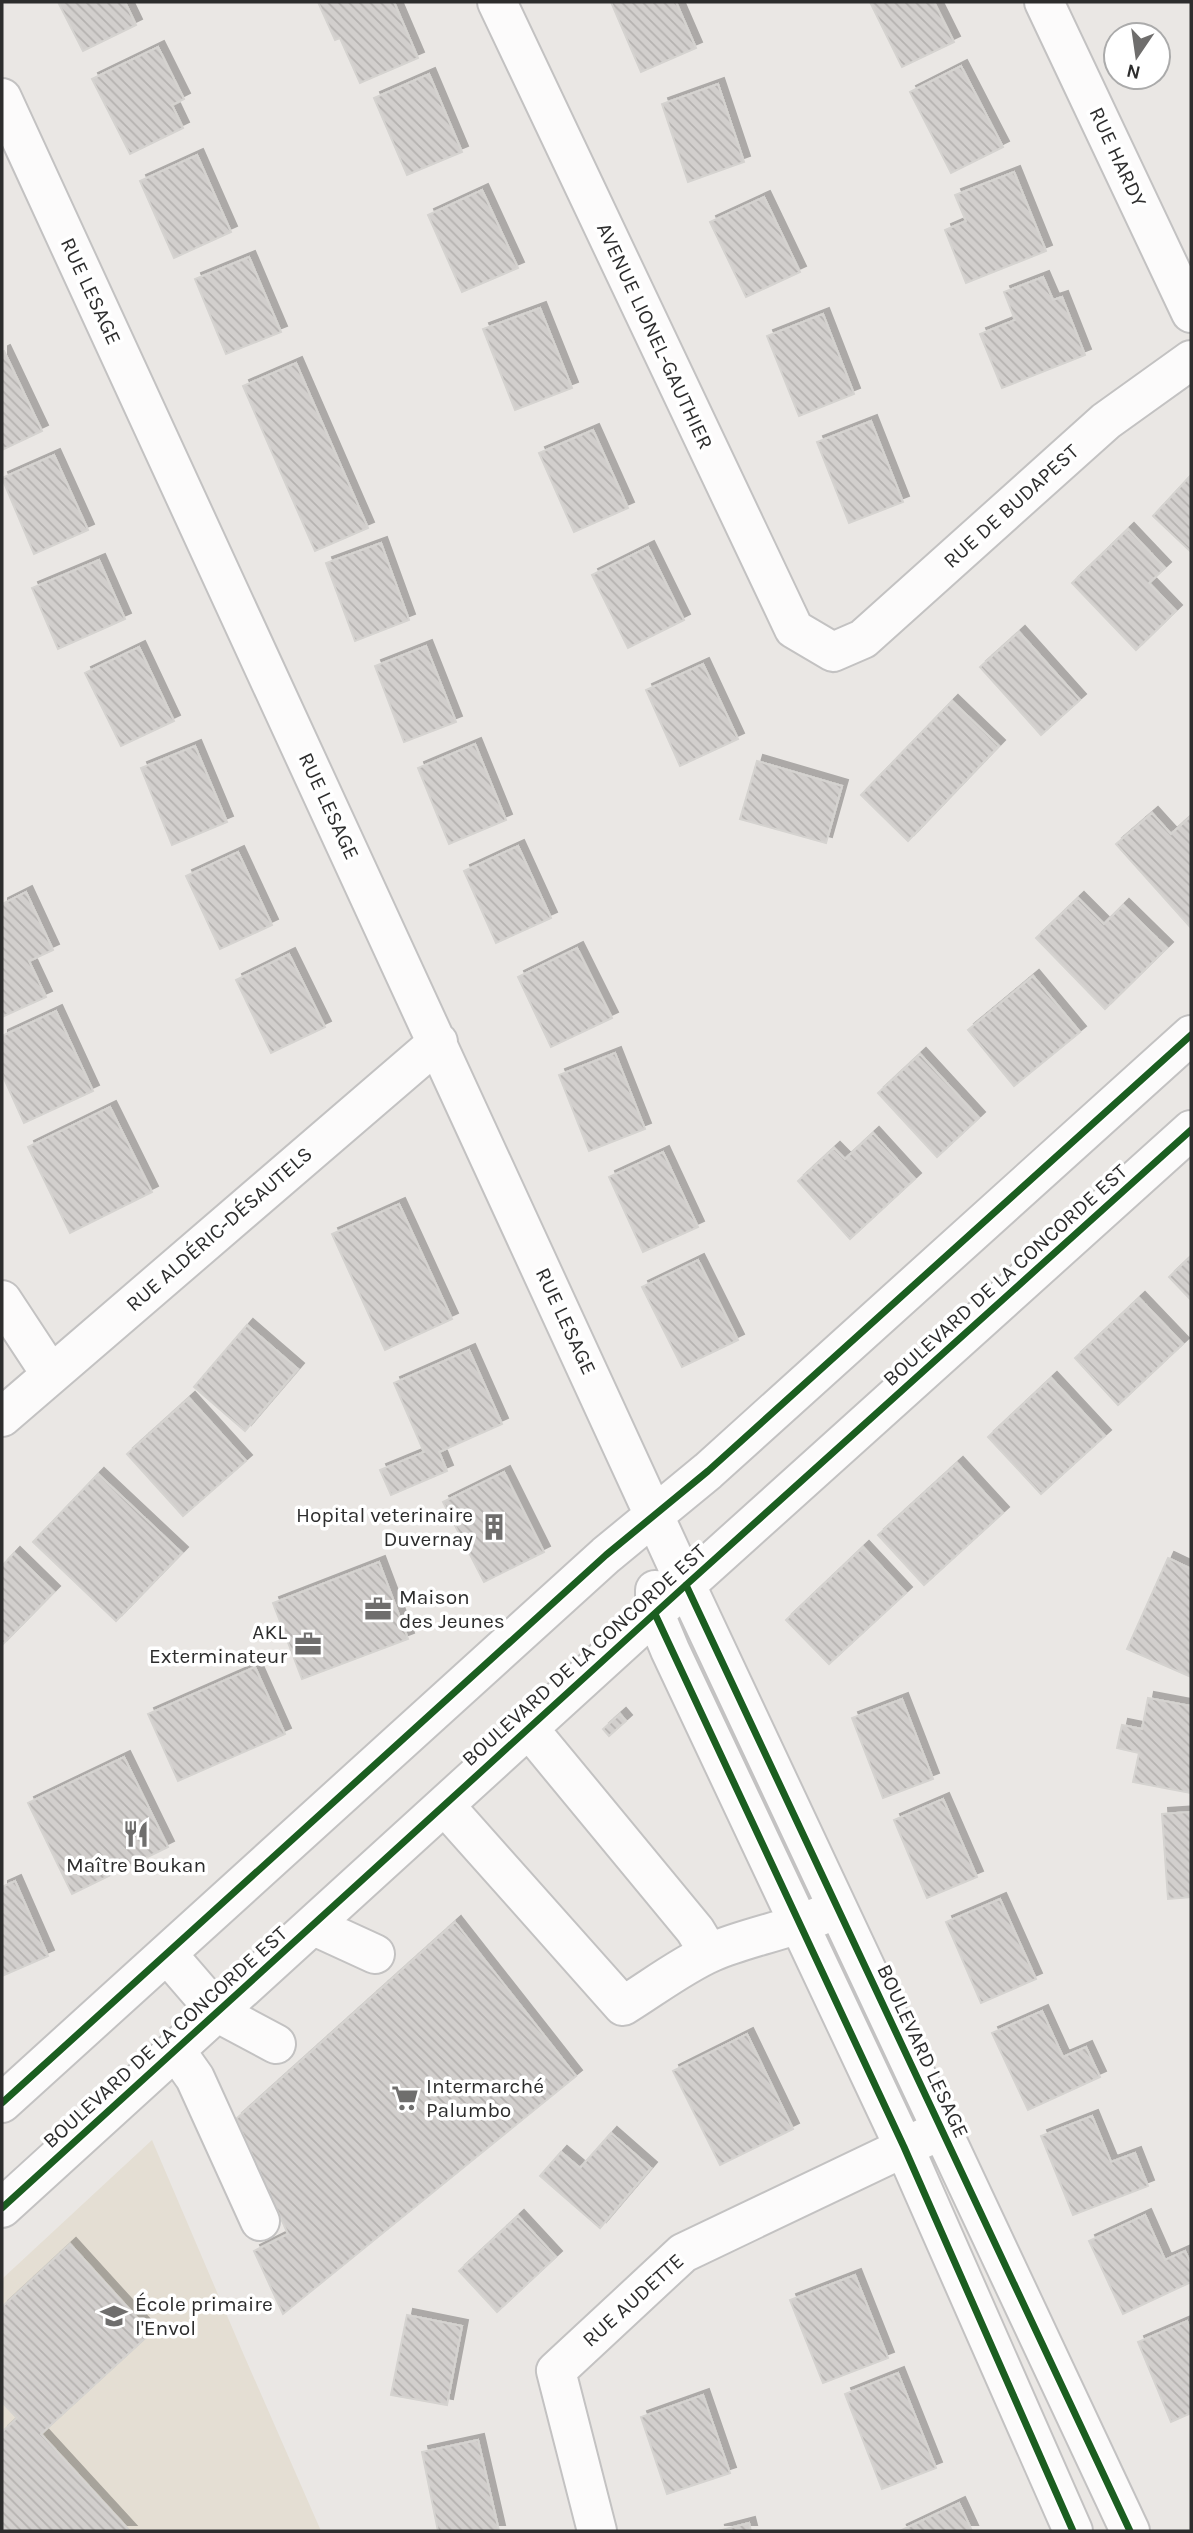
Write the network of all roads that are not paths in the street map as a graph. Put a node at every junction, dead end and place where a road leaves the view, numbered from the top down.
1 (497, 2) edge
2 (1044, 2) edge
3 (2, 98) edge
4 (1191, 313) edge
5 (1191, 360) edge
6 (834, 652) joint
7 (1191, 1035) edge
8 (438, 1042) junction
9 (1191, 1130) edge
10 (2, 1300) edge
11 (50, 1373) junction
12 (2, 1417) edge
13 (653, 1515) junction
14 (686, 1585) junction
15 (655, 1614) junction
16 (529, 1729) junction
17 (445, 1806) junction
18 (838, 1908) junction
19 (799, 1925) junction
20 (314, 1926) junction
21 (709, 1953) junction
22 (167, 1954) junction
23 (375, 1954) dead end
24 (218, 2013) junction
25 (276, 2044) dead end
26 (176, 2051) junction
27 (2, 2103) edge
28 (941, 2130) junction
29 (904, 2147) junction
30 (2, 2208) edge
31 (260, 2221) dead end
32 (597, 2531) edge
33 (1073, 2531) edge
34 (1130, 2531) edge

1 - 6 street, AVENUE LIONEL-GAUTHIER
2 - 4 street, RUE HARDY
3 - 8 street, RUE LESAGE
5 - 6 street, RUE DE BUDAPEST
7 - 13 street
8 - 11 street, RUE ALDÉRIC-DÉSAUTELS
8 - 13 street, RUE LESAGE
9 - 14 street, BOULEVARD DE LA CONCORDE EST
10 - 11 street
11 - 12 street, RUE ALDÉRIC-DÉSAUTELS
13 - 14 street, BOULEVARD LESAGE
13 - 15 street
13 - 22 street
14 - 15 street, BOULEVARD DE LA CONCORDE EST
14 - 18 street, BOULEVARD LESAGE
15 - 16 street, BOULEVARD DE LA CONCORDE EST
15 - 19 street
16 - 17 street, BOULEVARD DE LA CONCORDE EST
16 - 21 street
17 - 20 street, BOULEVARD DE LA CONCORDE EST
17 - 21 street
18 - 19 street
18 - 28 street, BOULEVARD LESAGE
19 - 21 street
19 - 29 street
20 - 23 street
20 - 24 street, BOULEVARD DE LA CONCORDE EST
22 - 24 street
22 - 27 street
24 - 25 street
24 - 26 street, BOULEVARD DE LA CONCORDE EST
26 - 30 street, BOULEVARD DE LA CONCORDE EST
26 - 31 street
28 - 29 street, RUE AUDETTE
28 - 34 street, BOULEVARD LESAGE
29 - 32 street, RUE AUDETTE
29 - 33 street

